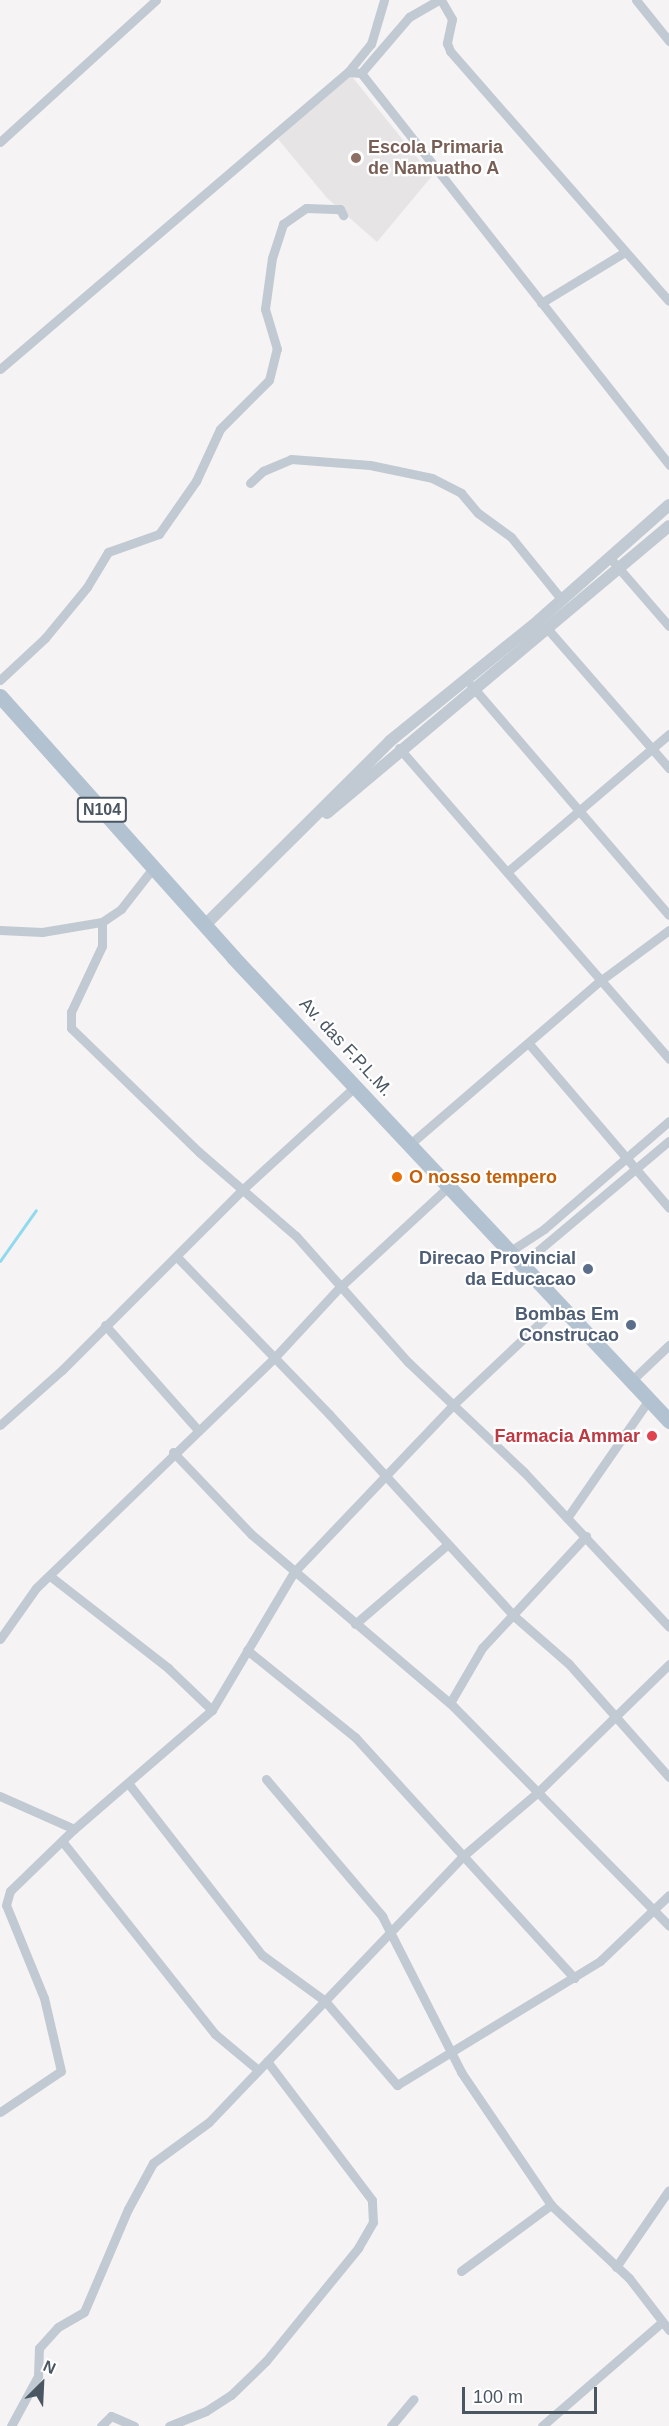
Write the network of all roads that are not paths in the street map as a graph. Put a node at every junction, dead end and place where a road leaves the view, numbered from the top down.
1 (156, 0) edge
2 (384, 0) edge
3 (440, 0) edge
4 (636, 0) edge
5 (669, 41) edge
6 (348, 72) junction
7 (361, 73) junction
8 (0, 142) edge
9 (343, 216) dead end
10 (625, 252) junction
11 (669, 301) edge
12 (541, 303) junction
13 (0, 369) edge
14 (669, 465) edge
15 (250, 483) dead end
16 (669, 505) edge
17 (669, 526) edge
18 (610, 558) junction
19 (620, 567) junction
20 (561, 600) junction
21 (538, 621) junction
22 (669, 626) edge
23 (550, 629) junction
24 (0, 680) edge
25 (464, 680) junction
26 (478, 690) junction
27 (0, 696) edge
28 (669, 734) edge
29 (390, 741) junction
30 (403, 750) junction
31 (650, 750) junction
32 (669, 768) edge
33 (580, 810) junction
34 (307, 827) junction
35 (153, 868) junction
36 (507, 872) junction
37 (669, 915) edge
38 (102, 922) junction
39 (205, 925) junction
40 (0, 930) edge
41 (669, 930) edge
42 (600, 981) junction
43 (530, 1045) junction
44 (669, 1059) edge
45 (357, 1085) junction
46 (669, 1121) edge
47 (669, 1141) edge
48 (409, 1145) junction
49 (627, 1157) junction
50 (636, 1168) junction
51 (448, 1187) junction
52 (243, 1189) junction
53 (669, 1208) edge
54 (509, 1252) junction
55 (177, 1257) junction
56 (521, 1265) junction
57 (339, 1288) junction
58 (559, 1305) junction
59 (105, 1325) junction
60 (669, 1345) edge
61 (275, 1357) junction
62 (630, 1382) junction
63 (648, 1401) junction
64 (455, 1403) junction
65 (669, 1421) edge
66 (0, 1425) edge
67 (198, 1430) junction
68 (173, 1452) junction
69 (385, 1474) junction
70 (567, 1518) junction
71 (586, 1536) junction
72 (447, 1545) junction
73 (294, 1572) junction
74 (50, 1576) junction
75 (514, 1616) junction
76 (355, 1624) junction
77 (669, 1627) edge
78 (0, 1639) edge
79 (247, 1650) junction
80 (669, 1664) edge
81 (450, 1703) junction
82 (212, 1710) junction
83 (616, 1715) junction
84 (669, 1777) edge
85 (266, 1779) dead end
86 (128, 1783) junction
87 (539, 1791) junction
88 (0, 1797) edge
89 (74, 1829) junction
90 (62, 1840) junction
91 (463, 1856) junction
92 (669, 1895) edge
93 (655, 1911) junction
94 (669, 1926) edge
95 (388, 1934) junction
96 (573, 1978) junction
97 (325, 2001) junction
98 (453, 2049) junction
99 (267, 2061) junction
100 (258, 2070) junction
101 (0, 2112) edge
102 (669, 2190) edge
103 (551, 2205) junction
104 (615, 2267) junction
105 (461, 2271) dead end
106 (662, 2322) junction
107 (669, 2330) edge
108 (414, 2399) dead end
109 (555, 2414) junction
110 (11, 2426) edge
111 (101, 2426) edge
112 (134, 2426) edge
113 (169, 2426) edge
114 (391, 2426) edge
115 (542, 2426) edge
116 (555, 2426) edge

1 - 8 street
2 - 6 street
3 - 7 street
3 - 10 street
4 - 5 street
6 - 7 street
6 - 13 street
7 - 12 street
9 - 24 street
10 - 11 street
10 - 12 street
12 - 14 street
15 - 20 street
16 - 18 street
17 - 19 street
18 - 19 street
18 - 20 street
19 - 22 street
19 - 23 street
20 - 21 street
21 - 23 street
21 - 25 street
23 - 26 street
23 - 31 street
25 - 26 street
25 - 29 street
26 - 30 street
26 - 33 street
27 - 35 main road, Av. das F.P.L.M. / N104
28 - 31 street
29 - 30 street
29 - 34 street
30 - 34 street
30 - 36 street
31 - 32 street
31 - 33 street
33 - 36 street
33 - 37 street
34 - 39 street
35 - 38 street
35 - 39 main road, Av. das F.P.L.M. / N104
36 - 42 street
38 - 40 street
38 - 52 street
39 - 45 main road, Av. das F.P.L.M. / N104
41 - 42 street
42 - 43 street
42 - 44 street
43 - 48 street
43 - 49 street
45 - 48 main road, Av. das F.P.L.M. / N104
45 - 52 street
46 - 49 street
47 - 50 street
48 - 51 main road, Av. das F.P.L.M. / N104
49 - 50 street
49 - 54 street
50 - 53 street
50 - 56 street
51 - 54 main road, Av. das F.P.L.M. / N104
51 - 57 street
52 - 55 street
52 - 57 street
54 - 56 main road, Av. das F.P.L.M. / N104
55 - 59 street
55 - 61 street
56 - 58 main road, Av. das F.P.L.M. / N104
57 - 61 street
57 - 64 street
58 - 62 main road, Av. das F.P.L.M. / N104
58 - 64 street
59 - 66 street
59 - 67 street
60 - 62 street
61 - 67 street
61 - 69 street
62 - 63 main road, Av. das F.P.L.M. / N104
63 - 65 main road, Av. das F.P.L.M. / N104
63 - 70 street
64 - 69 street
64 - 70 street
67 - 68 street
68 - 73 street
68 - 74 street
69 - 72 street
69 - 73 street
70 - 71 street
71 - 75 street
71 - 77 street
72 - 75 street
72 - 76 street
73 - 76 street
73 - 79 street
74 - 78 street
74 - 82 street
75 - 81 street
75 - 83 street
76 - 81 street
79 - 82 street
79 - 91 street
80 - 83 street
81 - 87 street
82 - 86 street
83 - 84 street
83 - 87 street
85 - 95 street
86 - 89 street
86 - 97 street
87 - 91 street
87 - 93 street
88 - 89 street
89 - 90 street
90 - 100 street
90 - 101 street
91 - 95 street
91 - 96 street
92 - 93 street
93 - 94 street
93 - 96 street
95 - 97 street
95 - 98 street
96 - 98 street
97 - 98 street
97 - 99 street
98 - 103 street
99 - 100 street
99 - 113 street
100 - 110 street
102 - 104 street
103 - 104 street
103 - 105 street
104 - 106 street
106 - 107 street
106 - 109 street
108 - 114 street
109 - 115 street
109 - 116 street
111 - 112 street

